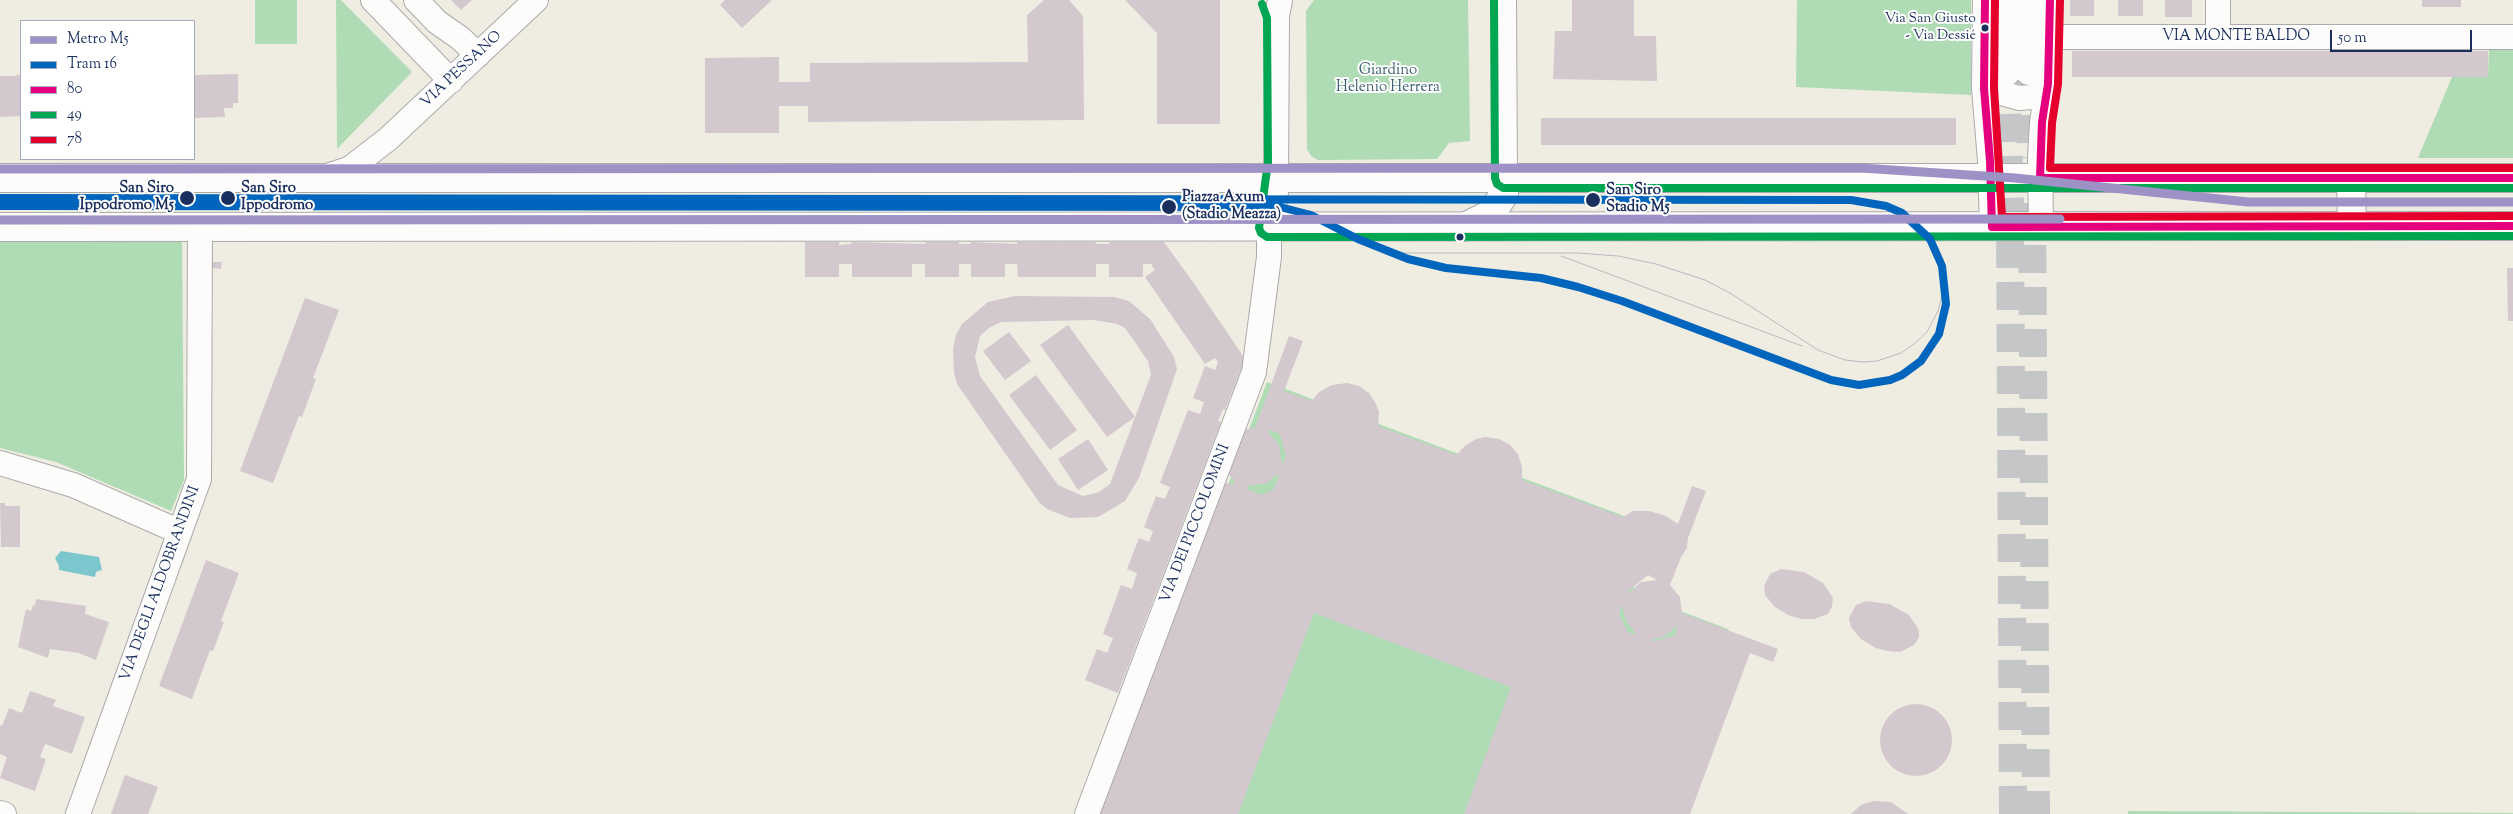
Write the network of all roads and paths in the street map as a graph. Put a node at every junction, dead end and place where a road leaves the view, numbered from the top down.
1 (373, 0) edge
2 (416, 0) edge
3 (536, 0) edge
4 (1504, 0) edge
5 (1985, 0) edge
6 (2008, 0) edge
7 (2031, 0) edge
8 (2050, 0) edge
9 (2218, 0) edge
10 (1276, 5) edge
11 (2050, 37) junction
12 (2218, 37) junction
13 (2513, 38) edge
14 (478, 55) junction
15 (2028, 76) junction
16 (451, 80) junction
17 (1984, 88) junction
18 (388, 139) junction
19 (0, 178) edge
20 (321, 178) junction
21 (405, 178) junction
22 (1276, 178) junction
23 (1505, 178) junction
24 (1990, 178) junction
25 (2040, 178) junction
26 (2352, 178) junction
27 (2513, 178) edge
28 (2041, 226) junction
29 (2352, 226) junction
30 (2513, 226) edge
31 (0, 227) edge
32 (200, 227) junction
33 (1270, 227) junction
34 (1464, 227) junction
35 (1992, 227) junction
36 (0, 463) edge
37 (180, 532) junction
38 (0, 813) edge
39 (4, 814) edge
40 (78, 814) edge
41 (1087, 814) edge

1 - 16 street
2 - 14 street
3 - 14 street, VIA PESSANO
4 - 23 street
5 - 17 street
6 - 15 main road
7 - 15 main road
8 - 11 street
9 - 12 street
10 - 22 street
11 - 12 street, VIA MONTE BALDO
11 - 15 street
12 - 13 street, VIA MONTE BALDO
14 - 16 street, VIA PESSANO
15 - 17 street
15 - 25 street
16 - 18 street, VIA PESSANO
17 - 24 street
18 - 20 street, VIA PESSANO
18 - 21 street
19 - 20 main road
20 - 21 main road
21 - 22 main road
22 - 23 main road
22 - 33 main road
23 - 24 main road
23 - 34 main road
24 - 25 main road
24 - 35 street
25 - 26 main road
25 - 28 street
26 - 27 main road
26 - 29 main road
28 - 29 main road
28 - 35 main road
29 - 30 main road
31 - 32 main road
32 - 33 main road
32 - 37 street, VIA DEGLI ALDOBRANDINI
33 - 34 main road
33 - 41 street, VIA DEI PICCOLOMINI
34 - 35 main road
36 - 37 street
37 - 40 street, VIA DEGLI ALDOBRANDINI
38 - 39 street

